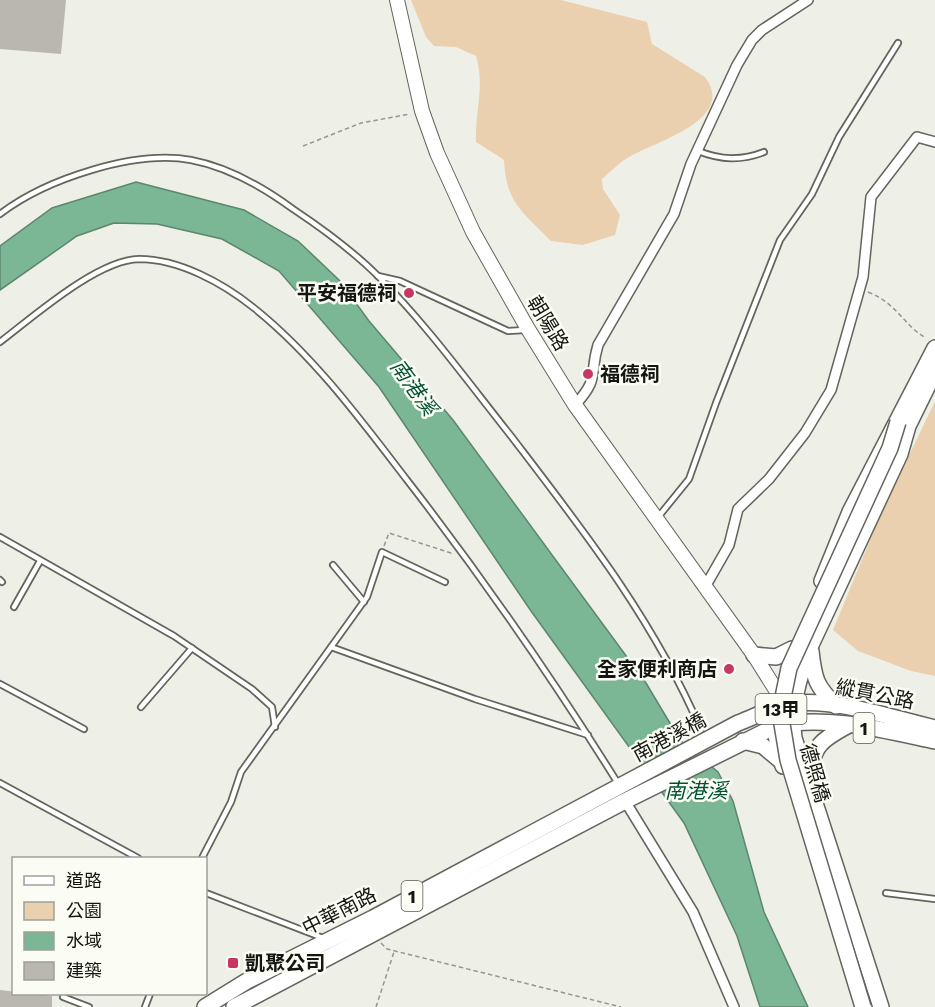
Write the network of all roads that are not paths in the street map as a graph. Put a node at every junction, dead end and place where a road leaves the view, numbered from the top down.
1 (397, 0) edge
2 (808, 0) edge
3 (898, 43) dead end
4 (935, 142) edge
5 (698, 151) junction
6 (764, 152) dead end
7 (0, 214) edge
8 (378, 276) junction
9 (528, 329) junction
10 (0, 342) edge
11 (932, 344) edge
12 (935, 371) edge
13 (575, 405) junction
14 (903, 424) junction
15 (657, 518) junction
16 (0, 537) edge
17 (39, 561) junction
18 (333, 565) dead end
19 (445, 582) dead end
20 (705, 587) junction
21 (364, 602) junction
22 (14, 607) dead end
23 (331, 647) junction
24 (810, 647) junction
25 (192, 648) junction
26 (792, 649) junction
27 (754, 655) junction
28 (0, 684) edge
29 (777, 690) junction
30 (785, 706) junction
31 (836, 706) junction
32 (141, 707) dead end
33 (792, 722) junction
34 (738, 723) junction
35 (847, 726) junction
36 (275, 727) junction
37 (774, 728) junction
38 (935, 728) edge
39 (84, 729) dead end
40 (701, 730) dead end
41 (588, 735) junction
42 (743, 741) junction
43 (935, 741) edge
44 (781, 761) junction
45 (808, 779) junction
46 (0, 783) edge
47 (627, 791) junction
48 (136, 857) edge
49 (203, 857) edge
50 (207, 893) edge
51 (886, 893) dead end
52 (935, 899) edge
53 (328, 940) junction
54 (63, 997) dead end
55 (235, 1000) edge
56 (89, 1007) edge
57 (205, 1007) edge
58 (734, 1007) edge
59 (856, 1007) edge
60 (863, 1007) edge
61 (869, 1007) edge
62 (881, 1007) edge

1 - 9 street, 朝陽路
2 - 5 street
3 - 15 lane
4 - 20 street
5 - 6 lane
5 - 13 street
7 - 8 lane
8 - 9 lane
8 - 40 lane
9 - 13 street, 朝陽路
10 - 41 lane
11 - 14 main road, 13甲
12 - 14 main road, 13甲
13 - 15 street, 朝陽路
14 - 24 main road
14 - 26 main road
14 - 60 main road, 德照橋 / 13甲, bridge
14 - 61 main road, 德照橋 / 13甲, bridge
15 - 20 street, 朝陽路
16 - 17 lane
17 - 22 lane
17 - 25 lane
18 - 21 lane
19 - 21 lane
20 - 27 street, 朝陽路
21 - 23 lane
23 - 36 lane
23 - 41 lane
24 - 30 main road
24 - 31 main road
25 - 32 lane
25 - 36 lane
26 - 27 main road
26 - 29 main road
27 - 29 street, 朝陽路
28 - 39 lane
29 - 30 main road
29 - 34 street
30 - 31 main road, 縱貫公路 / 1
30 - 33 main road
30 - 34 main road, 縱貫公路 / 1
30 - 37 main road
31 - 38 main road, 縱貫公路 / 1
33 - 35 main road, 縱貫公路 / 1
33 - 37 main road, 縱貫公路 / 1
33 - 45 main road
34 - 47 main road, 南港溪橋 / 1
35 - 43 main road, 縱貫公路 / 1
35 - 45 main road
36 - 49 lane
37 - 42 main road, 縱貫公路 / 1
37 - 44 main road
41 - 47 lane
42 - 44 main road
42 - 47 main road, 南港溪橋 / 1
44 - 59 main road
45 - 62 main road
46 - 48 lane
47 - 53 main road, 中華南路 / 1
47 - 55 main road, 中華南路 / 1
47 - 58 street
50 - 53 lane
51 - 52 lane
53 - 55 main road, 中華南路 / 1
54 - 56 lane
55 - 57 main road, 中華南路 / 1

